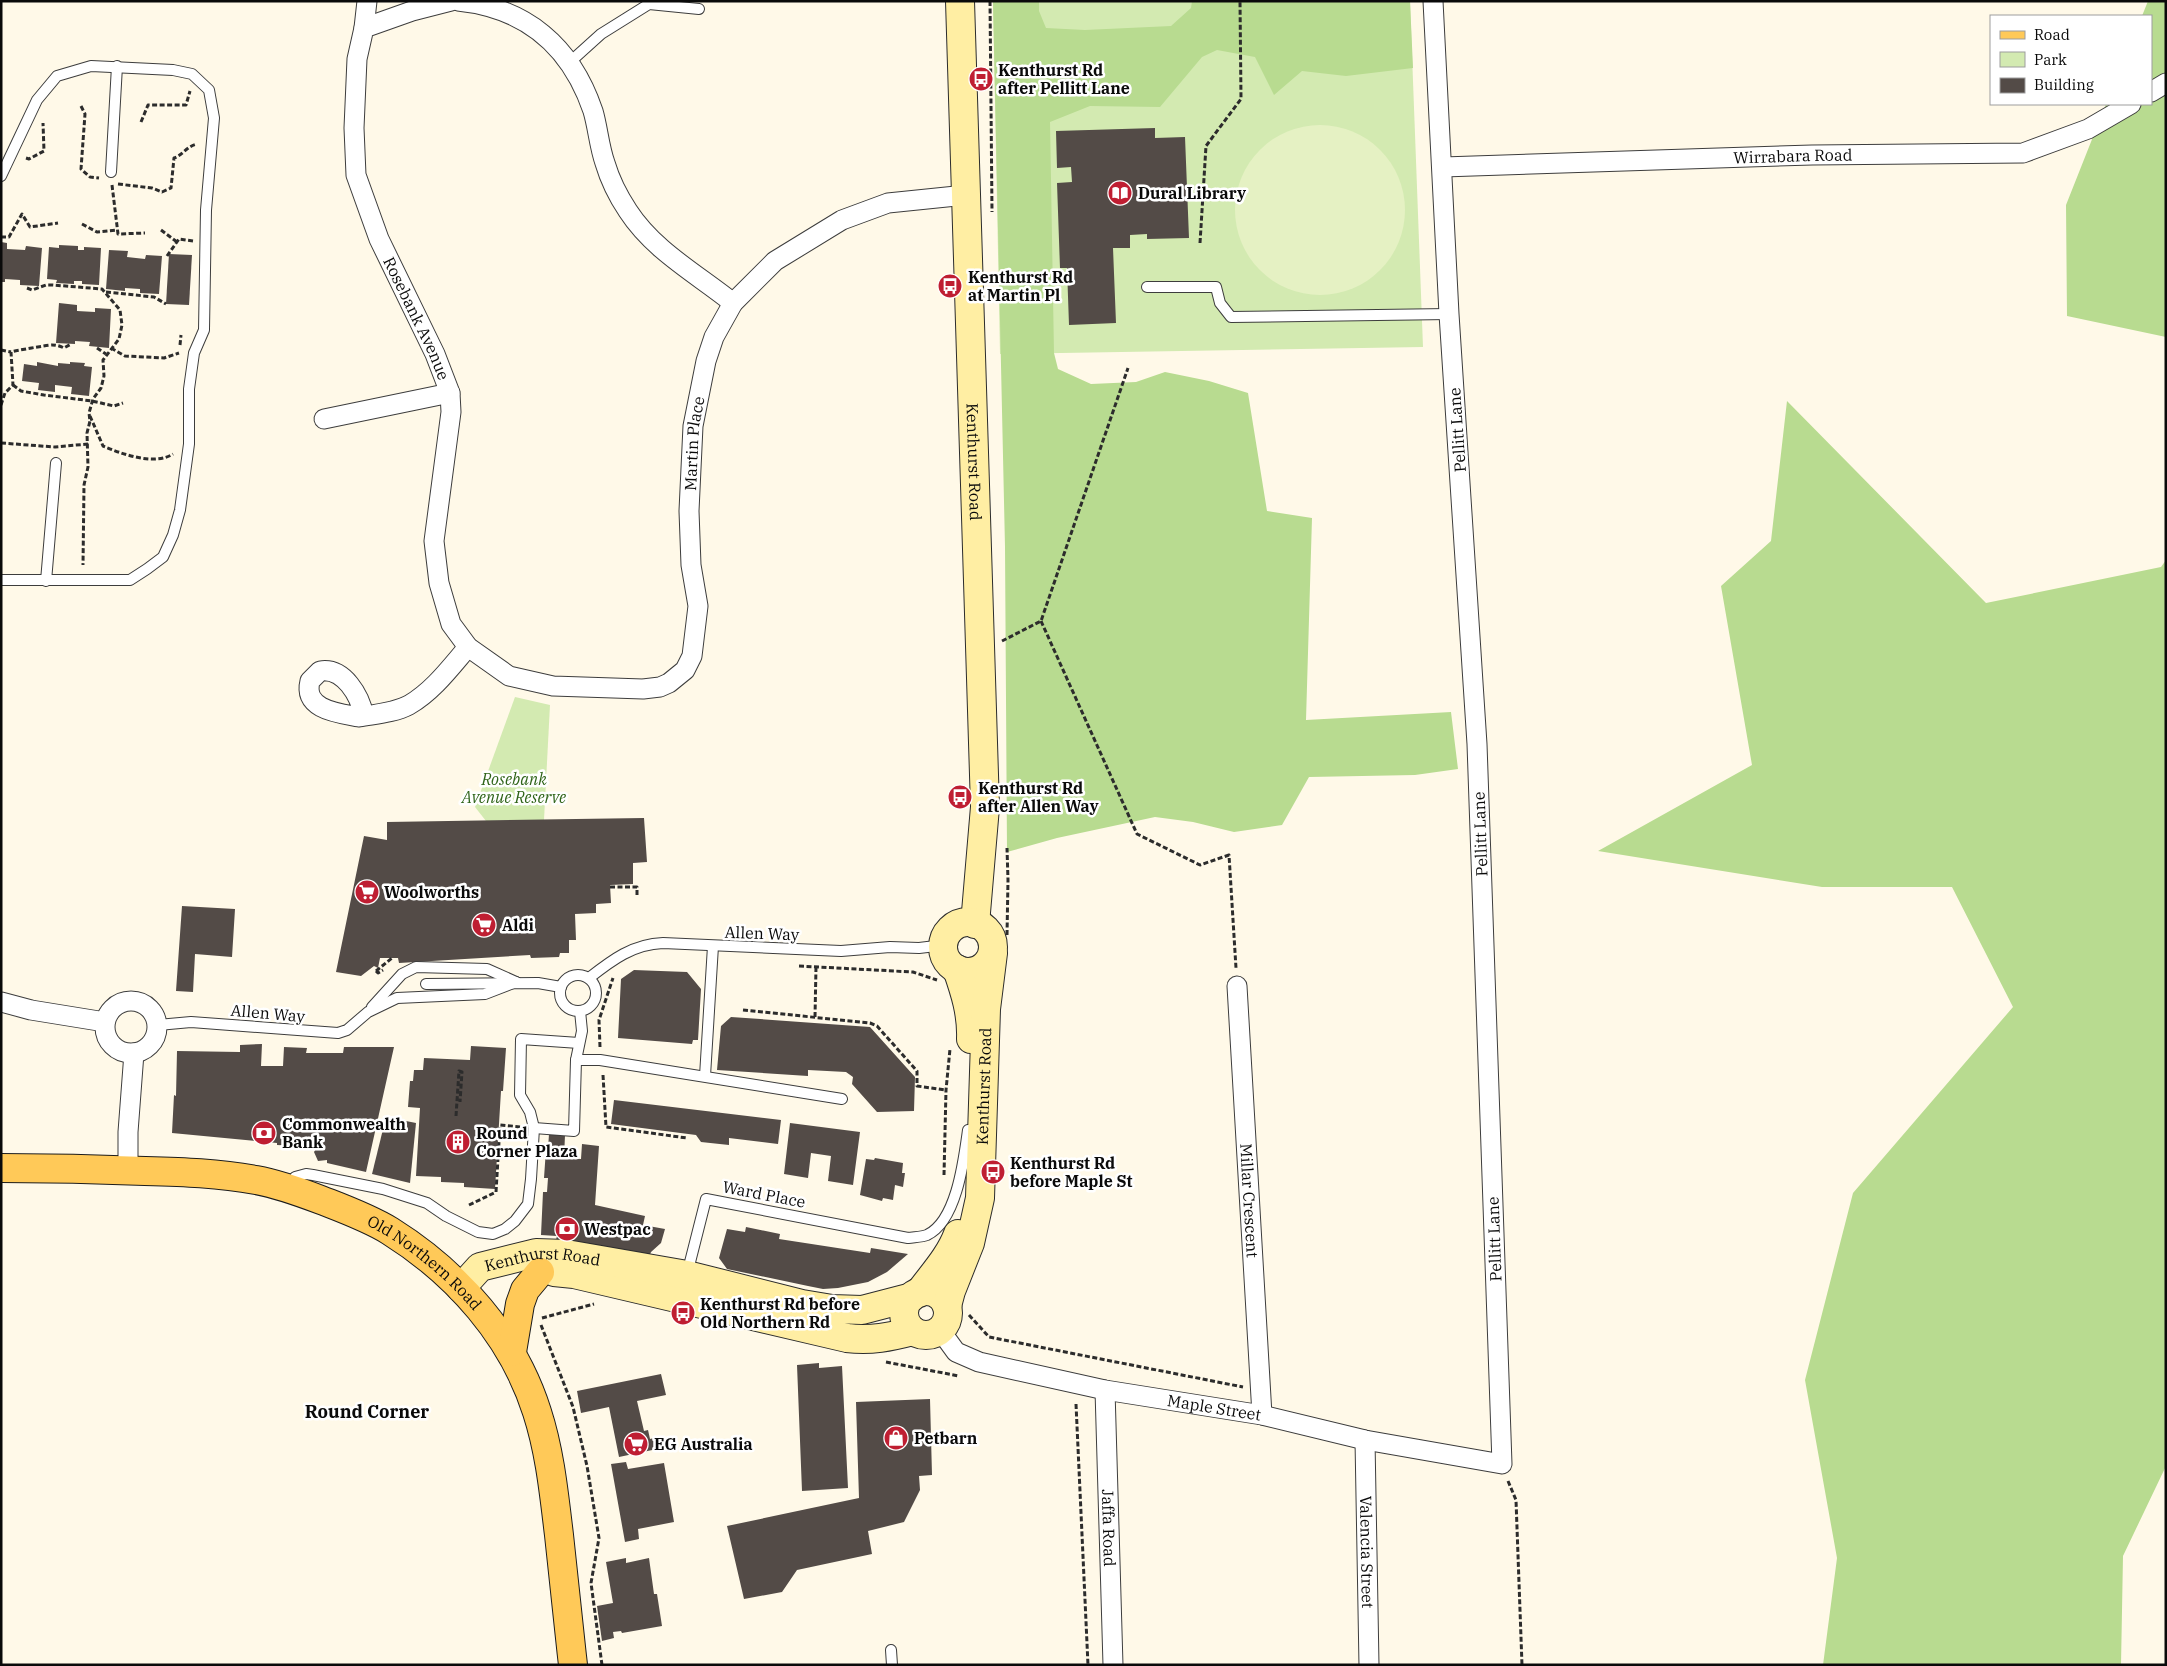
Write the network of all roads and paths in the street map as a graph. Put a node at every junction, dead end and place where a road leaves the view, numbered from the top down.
1 (367, 1) edge
2 (451, 1) edge
3 (458, 1) edge
4 (960, 1) edge
5 (990, 1) edge
6 (1240, 1) edge
7 (1433, 1) edge
8 (699, 9) dead end
9 (364, 28) junction
10 (570, 62) junction
11 (117, 66) junction
12 (194, 76) junction
13 (2166, 83) edge
14 (2152, 91) edge
15 (2129, 105) edge
16 (81, 106) dead end
17 (42, 114) dead end
18 (141, 122) dead end
19 (212, 141) junction
20 (16, 146) junction
21 (1443, 167) junction
22 (1, 176) edge
23 (112, 179) junction
24 (966, 195) junction
25 (992, 219) dead end
26 (58, 222) dead end
27 (82, 224) dead end
28 (117, 230) junction
29 (161, 230) dead end
30 (145, 233) dead end
31 (1, 237) edge
32 (177, 242) junction
33 (206, 242) junction
34 (1200, 243) dead end
35 (167, 256) dead end
36 (27, 288) dead end
37 (1147, 288) dead end
38 (105, 292) junction
39 (733, 303) junction
40 (166, 304) dead end
41 (1449, 314) junction
42 (72, 344) dead end
43 (185, 347) dead end
44 (97, 348) dead end
45 (111, 348) junction
46 (1, 350) edge
47 (11, 352) junction
48 (106, 354) junction
49 (1128, 368) dead end
50 (13, 384) junction
51 (450, 393) junction
52 (2, 398) edge
53 (92, 400) junction
54 (123, 403) dead end
55 (1, 405) edge
56 (89, 413) junction
57 (324, 419) dead end
58 (189, 436) junction
59 (1, 444) edge
60 (88, 444) junction
61 (56, 463) dead end
62 (1, 580) edge
63 (46, 581) junction
64 (83, 581) junction
65 (1041, 621) junction
66 (997, 644) dead end
67 (468, 648) junction
68 (509, 676) joint
69 (364, 716) dead end
70 (1006, 840) dead end
71 (610, 887) dead end
72 (637, 895) dead end
73 (975, 924) junction
74 (944, 945) junction
75 (1000, 945) junction
76 (713, 946) junction
77 (392, 958) dead end
78 (797, 966) dead end
79 (816, 967) junction
80 (618, 971) dead end
81 (381, 972) dead end
82 (948, 975) junction
83 (589, 978) junction
84 (516, 982) junction
85 (426, 984) dead end
86 (561, 986) junction
87 (1237, 986) joint
88 (1, 1002) edge
89 (743, 1010) dead end
90 (580, 1011) junction
91 (368, 1012) junction
92 (814, 1017) junction
93 (105, 1022) junction
94 (158, 1025) junction
95 (951, 1039) dead end
96 (579, 1043) junction
97 (134, 1054) junction
98 (576, 1060) junction
99 (600, 1060) junction
100 (705, 1076) junction
101 (946, 1090) junction
102 (842, 1099) dead end
103 (460, 1102) dead end
104 (456, 1116) dead end
105 (534, 1128) junction
106 (968, 1130) junction
107 (687, 1138) dead end
108 (1, 1168) edge
109 (128, 1170) junction
110 (944, 1179) dead end
111 (290, 1188) junction
112 (470, 1205) dead end
113 (540, 1272) junction
114 (684, 1287) junction
115 (461, 1288) junction
116 (915, 1295) junction
117 (599, 1304) dead end
118 (953, 1314) junction
119 (914, 1331) junction
120 (512, 1352) junction
121 (881, 1361) dead end
122 (960, 1376) dead end
123 (1104, 1390) junction
124 (1260, 1390) junction
125 (1069, 1402) dead end
126 (1262, 1415) junction
127 (1365, 1440) junction
128 (1502, 1464) junction
129 (891, 1650) dead end
130 (573, 1665) edge
131 (602, 1665) edge
132 (892, 1665) edge
133 (1088, 1665) edge
134 (1113, 1665) edge
135 (1369, 1665) edge
136 (1522, 1665) edge

1 - 9 street, Rosebank Avenue
2 - 9 street
3 - 10 street
4 - 24 main road, Kenthurst Road
5 - 25 path
6 - 34 path
7 - 21 street, Pellitt Lane
8 - 10 lane
9 - 51 street, Rosebank Avenue
10 - 39 street
11 - 12 lane
11 - 20 lane
11 - 23 lane
12 - 18 path
12 - 19 lane
13 - 14 street
15 - 21 street, Wirrabara Road
16 - 23 path
17 - 20 path
19 - 23 path
19 - 33 lane
20 - 22 lane
21 - 41 street, Pellitt Lane
23 - 28 path
24 - 39 street, Martin Place
24 - 73 main road, Kenthurst Road
26 - 31 path
27 - 28 path
28 - 30 path
29 - 32 path
32 - 33 path
32 - 35 path
33 - 58 lane
36 - 38 path
37 - 41 lane
38 - 40 path
38 - 45 path
39 - 68 street, Martin Place
41 - 128 street, Pellitt Lane
42 - 47 path
43 - 45 path
44 - 48 path
45 - 48 path
46 - 47 path
47 - 50 path
48 - 53 path
49 - 65 path
50 - 52 path
50 - 53 path
51 - 57 street
51 - 67 street, Rosebank Avenue
52 - 55 path
53 - 54 path
53 - 56 path
56 - 58 path
56 - 60 path
58 - 64 lane
59 - 60 path
60 - 64 path
61 - 63 lane
62 - 63 lane
63 - 64 lane
65 - 66 path
65 - 87 path
67 - 68 street, Rosebank Avenue
67 - 69 street
70 - 75 path
71 - 72 path
73 - 74 main road
73 - 75 main road
74 - 76 lane, Allen Way
74 - 82 main road, Kenthurst Road
75 - 82 main road
75 - 118 main road, Kenthurst Road
76 - 83 lane, Allen Way
76 - 100 lane
77 - 81 path
78 - 79 path
79 - 82 path
79 - 92 path
80 - 99 path
82 - 106 main road, Kenthurst Road
83 - 86 lane
83 - 90 lane
84 - 85 lane
84 - 86 lane
84 - 91 lane
84 - 91 lane
86 - 90 lane
87 - 124 street, Millar Crescent
88 - 93 street
89 - 92 path
90 - 96 lane
91 - 94 lane, Allen Way
92 - 101 path
93 - 94 street
93 - 97 street
94 - 97 street
95 - 101 path
96 - 98 lane
96 - 105 lane
97 - 109 street
98 - 99 lane
98 - 105 lane
99 - 100 lane
99 - 107 path
100 - 102 lane
101 - 110 path
103 - 104 path
105 - 111 lane
105 - 112 path
106 - 114 lane, Ward Place
106 - 116 main road, Kenthurst Road
108 - 109 main road, Old Northern Road
109 - 111 main road, Old Northern Road
111 - 115 main road, Old Northern Road
113 - 114 main road, Kenthurst Road
113 - 115 main road, Kenthurst Road
113 - 120 main road
114 - 115 main road, Kenthurst Road
114 - 116 main road, Kenthurst Road
114 - 119 main road, Kenthurst Road
115 - 120 main road, Old Northern Road
116 - 118 main road
116 - 119 main road
117 - 131 path
118 - 119 main road
118 - 123 street, Maple Street
118 - 124 path
120 - 130 main road, Old Northern Road
121 - 122 path
123 - 126 street, Maple Street
123 - 134 street, Jaffa Road
124 - 126 street, Millar Crescent
125 - 133 path
126 - 127 street, Maple Street
127 - 128 street, Maple Street
127 - 135 street, Valencia Street
128 - 136 path
129 - 132 lane

